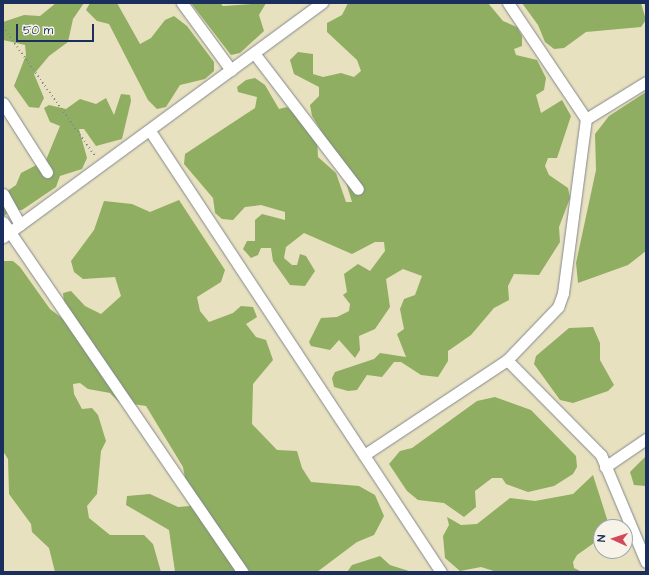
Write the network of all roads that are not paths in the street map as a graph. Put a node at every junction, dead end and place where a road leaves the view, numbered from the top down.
1 (182, 3) edge
2 (508, 3) edge
3 (316, 5) edge
4 (254, 53) junction
5 (230, 70) junction
6 (646, 82) edge
7 (3, 103) edge
8 (586, 119) junction
9 (150, 131) junction
10 (47, 172) dead end
11 (358, 189) dead end
12 (3, 194) edge
13 (3, 222) edge
14 (20, 225) junction
15 (7, 234) edge
16 (507, 360) junction
17 (646, 439) edge
18 (364, 455) junction
19 (605, 467) junction
20 (646, 562) edge
21 (243, 572) edge
22 (441, 572) edge

1 - 5 street
2 - 8 street
3 - 4 street
4 - 5 street
4 - 11 street
5 - 9 street
6 - 8 street
7 - 10 street
8 - 16 street
9 - 14 street
9 - 18 street
12 - 14 street
13 - 15 street
14 - 15 street
15 - 21 street
16 - 18 street
16 - 19 street
17 - 19 street
18 - 22 street
19 - 20 street

